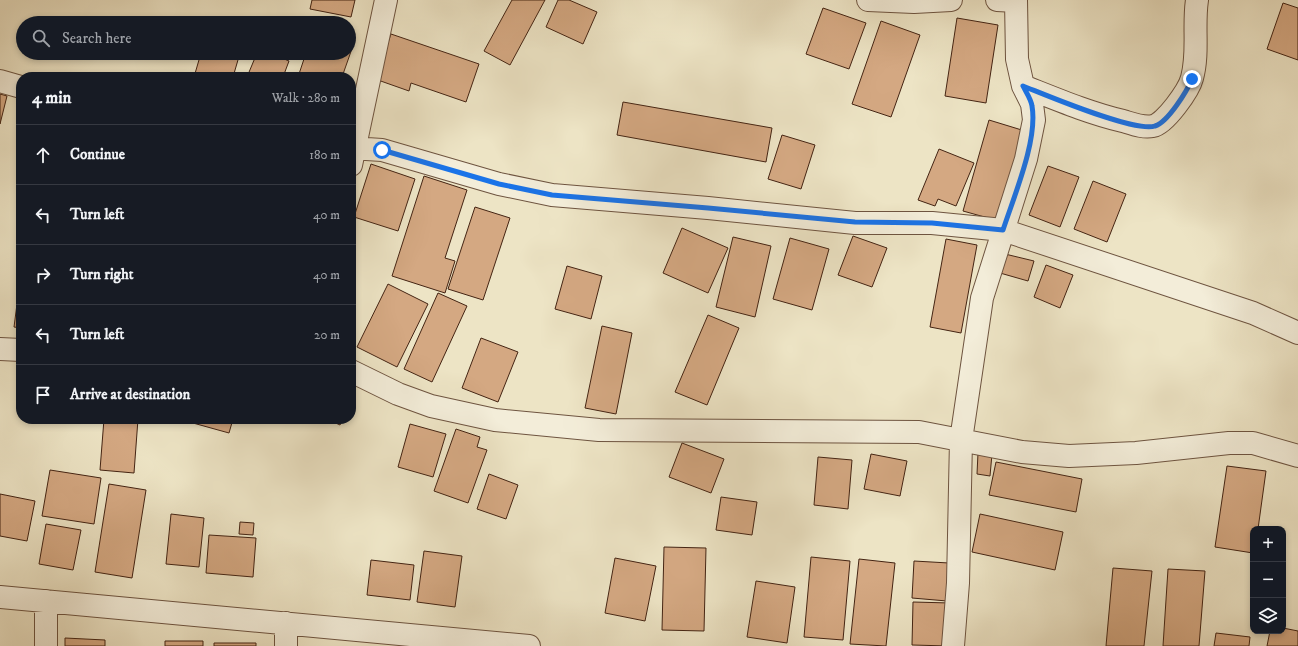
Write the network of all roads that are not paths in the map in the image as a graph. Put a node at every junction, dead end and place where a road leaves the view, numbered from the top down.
1 (386, 0) edge
2 (868, 0) edge
3 (951, 0) edge
4 (1010, 0) edge
5 (1197, 0) edge
6 (0, 81) edge
7 (16, 85) edge
8 (1023, 86) junction
9 (356, 136) edge
10 (356, 153) edge
11 (1003, 230) junction
12 (1298, 332) edge
13 (0, 349) edge
14 (16, 350) edge
15 (356, 373) edge
16 (961, 440) junction
17 (1298, 456) edge
18 (0, 596) edge
19 (46, 601) junction
20 (286, 623) junction
21 (46, 646) edge
22 (286, 646) edge
23 (529, 646) edge
24 (953, 646) edge

1 - 9 street
2 - 3 street
4 - 8 street
5 - 8 street
6 - 7 street
8 - 11 street
10 - 11 street
11 - 12 street
11 - 16 street
13 - 14 street
15 - 16 street
16 - 17 street
16 - 24 street
18 - 19 street
19 - 20 street
19 - 21 street
20 - 22 street
20 - 23 street

